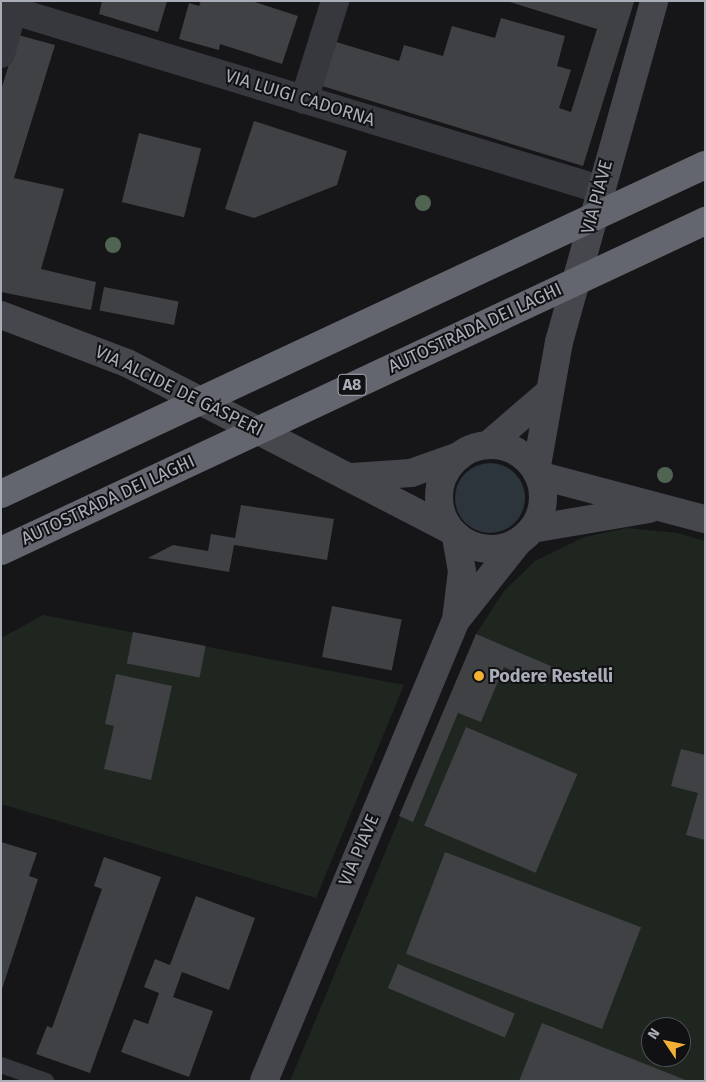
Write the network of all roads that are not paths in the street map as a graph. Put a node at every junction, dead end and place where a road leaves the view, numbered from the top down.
1 (335, 1) edge
2 (654, 1) edge
3 (10, 6) edge
4 (1, 54) edge
5 (304, 100) junction
6 (705, 165) edge
7 (599, 189) junction
8 (705, 221) edge
9 (1, 315) edge
10 (547, 394) junction
11 (488, 445) junction
12 (459, 456) junction
13 (537, 473) junction
14 (344, 474) junction
15 (1, 494) edge
16 (663, 508) junction
17 (705, 519) edge
18 (453, 533) junction
19 (525, 536) junction
20 (1, 551) edge
21 (456, 620) junction
22 (1, 1065) edge
23 (46, 1081) edge
24 (264, 1081) edge

1 - 5 street
2 - 7 street, VIA PIAVE
3 - 4 street
3 - 5 street, VIA LUIGI CADORNA
5 - 7 street, VIA LUIGI CADORNA
6 - 15 highway
7 - 10 street, VIA PIAVE
8 - 20 highway, AUTOSTRADA DEI LAGHI / A8
9 - 14 street, VIA ALCIDE DE GASPERI
10 - 11 street
10 - 13 street, VIA PIAVE
11 - 12 street
11 - 13 street
12 - 14 street
12 - 18 street, VIA PIAVE
13 - 16 street
13 - 19 street, VIA PIAVE
14 - 18 street, VIA ALCIDE DE GASPERI
16 - 17 street
16 - 19 street
18 - 19 street
18 - 21 street, VIA PIAVE
19 - 21 street, VIA PIAVE
21 - 24 street, VIA PIAVE
22 - 23 lane

